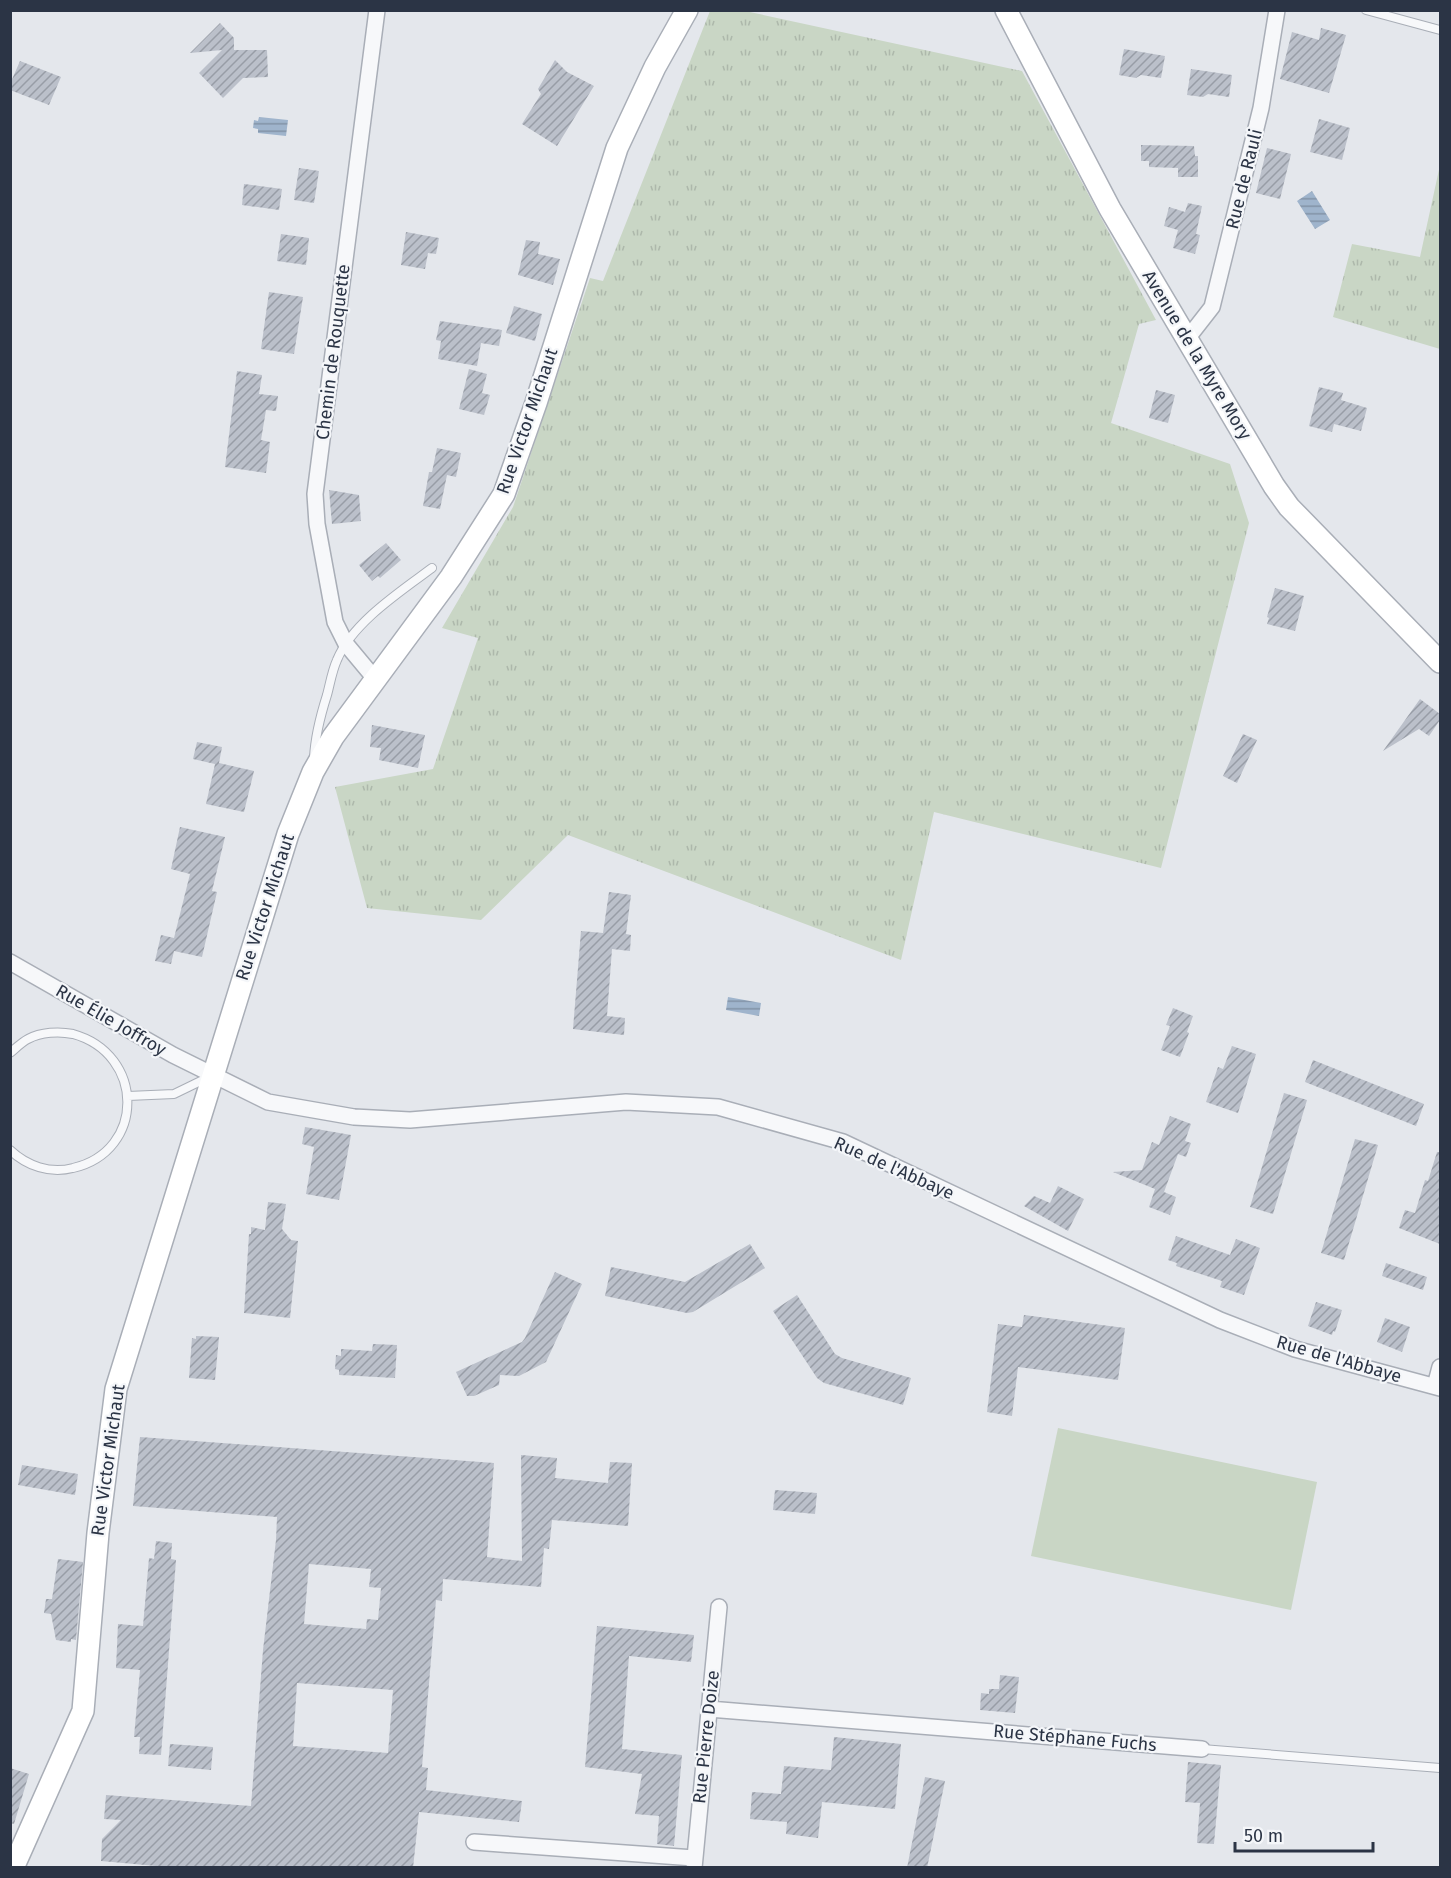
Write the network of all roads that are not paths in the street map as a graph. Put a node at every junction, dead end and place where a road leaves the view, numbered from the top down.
1 (377, 10) edge
2 (687, 10) edge
3 (1006, 10) edge
4 (1276, 10) edge
5 (1366, 10) edge
6 (1440, 30) edge
7 (1187, 339) junction
8 (432, 568) dead end
9 (346, 644) junction
10 (1440, 662) edge
11 (376, 681) junction
12 (313, 772) junction
13 (10, 962) edge
14 (10, 1053) edge
15 (213, 1075) junction
16 (128, 1096) junction
17 (10, 1150) edge
18 (1440, 1366) edge
19 (1438, 1387) edge
20 (719, 1607) dead end
21 (709, 1709) junction
22 (1202, 1749) joint
23 (1440, 1768) edge
24 (474, 1842) dead end
25 (694, 1863) edge
26 (13, 1868) edge

1 - 9 street, Chemin de Rouquette
2 - 11 street, Rue Victor Michaut
3 - 7 street, Avenue de la Myre Mory
4 - 7 street, Rue de Rauli
5 - 6 lane
7 - 10 street, Avenue de la Myre Mory
8 - 9 lane
9 - 11 street, Chemin de Rouquette
9 - 12 lane
11 - 12 street, Rue Victor Michaut
12 - 15 street, Rue Victor Michaut
13 - 15 street, Rue Élie Joffroy
14 - 16 lane
15 - 16 lane
15 - 19 street, Rue de l'Abbaye
15 - 26 street, Rue Victor Michaut
16 - 17 lane
18 - 19 street
20 - 21 street, Rue Pierre Doize
21 - 22 street, Rue Stéphane Fuchs
21 - 25 street, Rue Pierre Doize
22 - 23 lane, Rue Stéphane Fuchs
24 - 25 street

